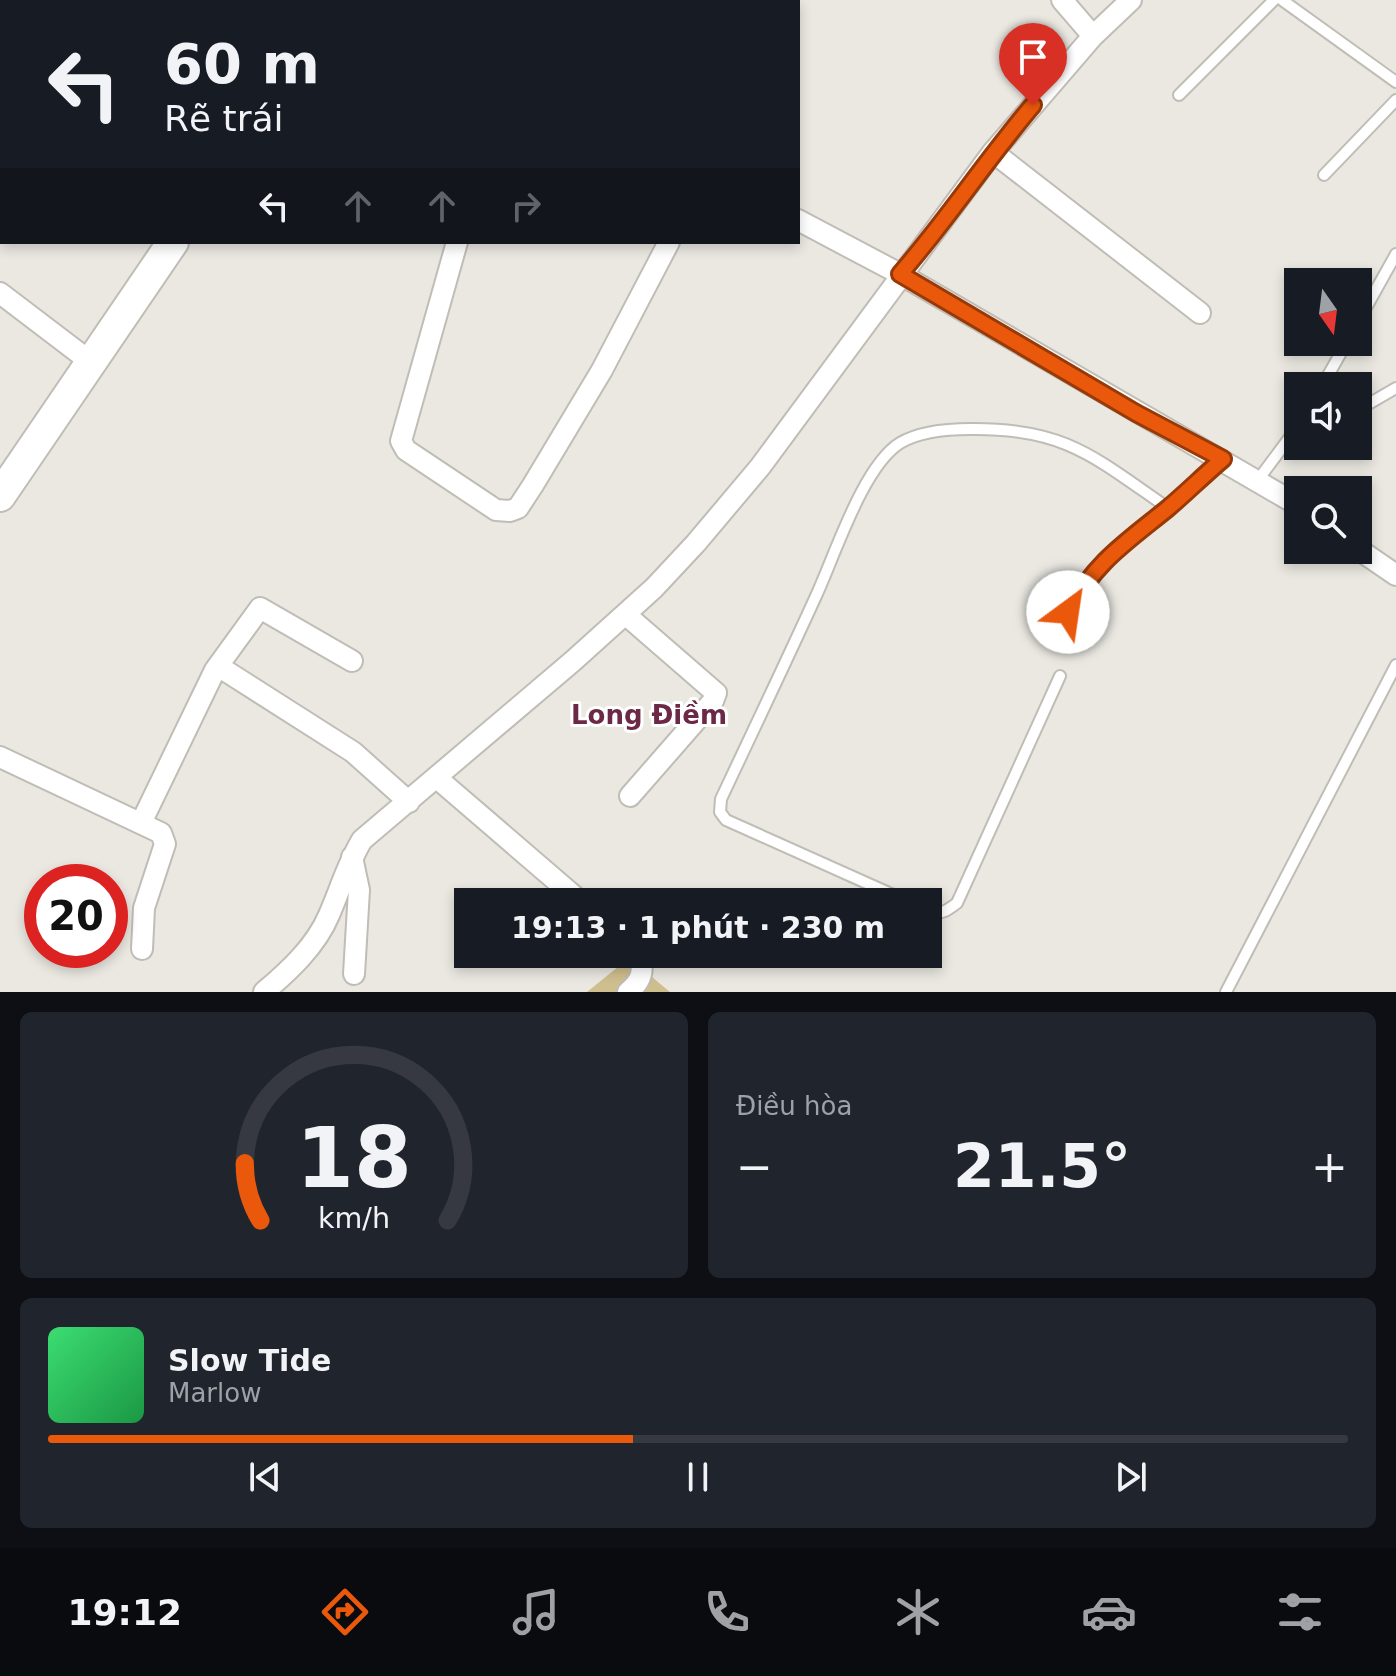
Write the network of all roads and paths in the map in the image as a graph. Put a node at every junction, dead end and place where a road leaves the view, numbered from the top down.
1 (1062, 0) edge
2 (1131, 0) edge
3 (1274, 0) edge
4 (1282, 0) edge
5 (1093, 36) junction
6 (1396, 82) edge
7 (1179, 95) dead end
8 (1396, 100) edge
9 (993, 152) junction
10 (1324, 175) dead end
11 (800, 221) edge
12 (172, 244) edge
13 (456, 244) edge
14 (668, 244) edge
15 (1396, 254) edge
16 (900, 274) junction
17 (0, 293) edge
18 (1372, 297) edge
19 (1200, 313) dead end
20 (92, 363) junction
21 (1396, 388) edge
22 (1372, 402) edge
23 (1284, 448) edge
24 (1223, 459) junction
25 (1258, 480) junction
26 (0, 496) edge
27 (1284, 496) edge
28 (1168, 508) junction
29 (1372, 559) edge
30 (1396, 575) edge
31 (625, 614) junction
32 (1054, 638) dead end
33 (352, 661) dead end
34 (1396, 665) edge
35 (218, 666) junction
36 (1060, 676) dead end
37 (0, 757) edge
38 (438, 779) junction
39 (630, 796) dead end
40 (409, 802) junction
41 (141, 823) junction
42 (352, 857) junction
43 (565, 888) edge
44 (878, 888) edge
45 (942, 912) edge
46 (142, 949) dead end
47 (644, 968) edge
48 (354, 974) dead end
49 (264, 992) edge
50 (628, 992) edge
51 (1226, 992) edge

1 - 5 street
2 - 5 street
3 - 7 lane
4 - 6 lane
5 - 9 street
8 - 10 lane
9 - 16 street
9 - 19 street
11 - 16 street
12 - 20 street
13 - 14 street
15 - 18 lane
16 - 24 street
16 - 31 street
17 - 20 street
20 - 26 street
21 - 22 lane
23 - 25 lane
24 - 25 street
24 - 28 lane
25 - 27 street
28 - 32 lane
28 - 44 lane
29 - 30 street
31 - 38 street
31 - 39 street
33 - 35 street
34 - 51 lane
35 - 40 street
35 - 41 street
36 - 45 lane
37 - 41 street
38 - 40 street
38 - 43 street
40 - 42 street
41 - 46 street
42 - 48 street
42 - 49 street
47 - 50 street

